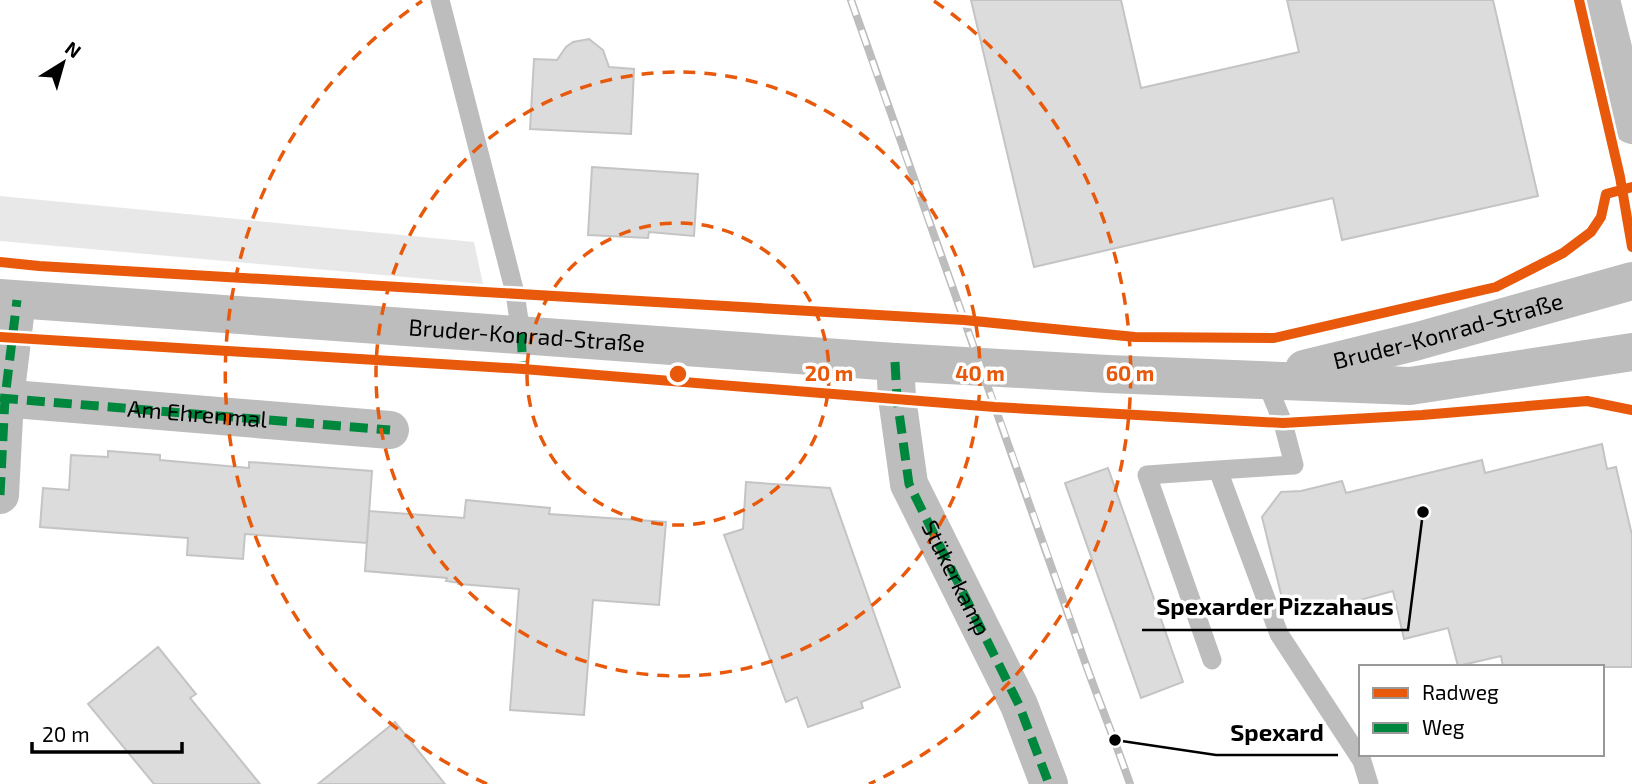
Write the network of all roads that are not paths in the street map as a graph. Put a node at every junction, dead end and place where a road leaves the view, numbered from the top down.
1 (440, 0) edge
2 (1601, 0) edge
3 (1632, 125) edge
4 (1632, 281) edge
5 (8, 299) edge
6 (521, 334) junction
7 (1632, 352) edge
8 (895, 362) junction
9 (1265, 379) junction
10 (2, 398) edge
11 (390, 430) dead end
12 (1218, 470) junction
13 (0, 495) edge
14 (1212, 660) dead end
15 (1049, 784) edge
16 (1369, 784) edge

1 - 6 lane
2 - 3 main road
4 - 9 street, Bruder-Konrad-Straße
5 - 6 street, Bruder-Konrad-Straße
5 - 10 street
6 - 8 street, Bruder-Konrad-Straße
7 - 9 street, Bruder-Konrad-Straße
8 - 9 street, Bruder-Konrad-Straße
8 - 15 street, Stükerkamp
9 - 12 lane
10 - 11 street, Am Ehrenmal
10 - 13 street
12 - 14 lane
12 - 16 lane

